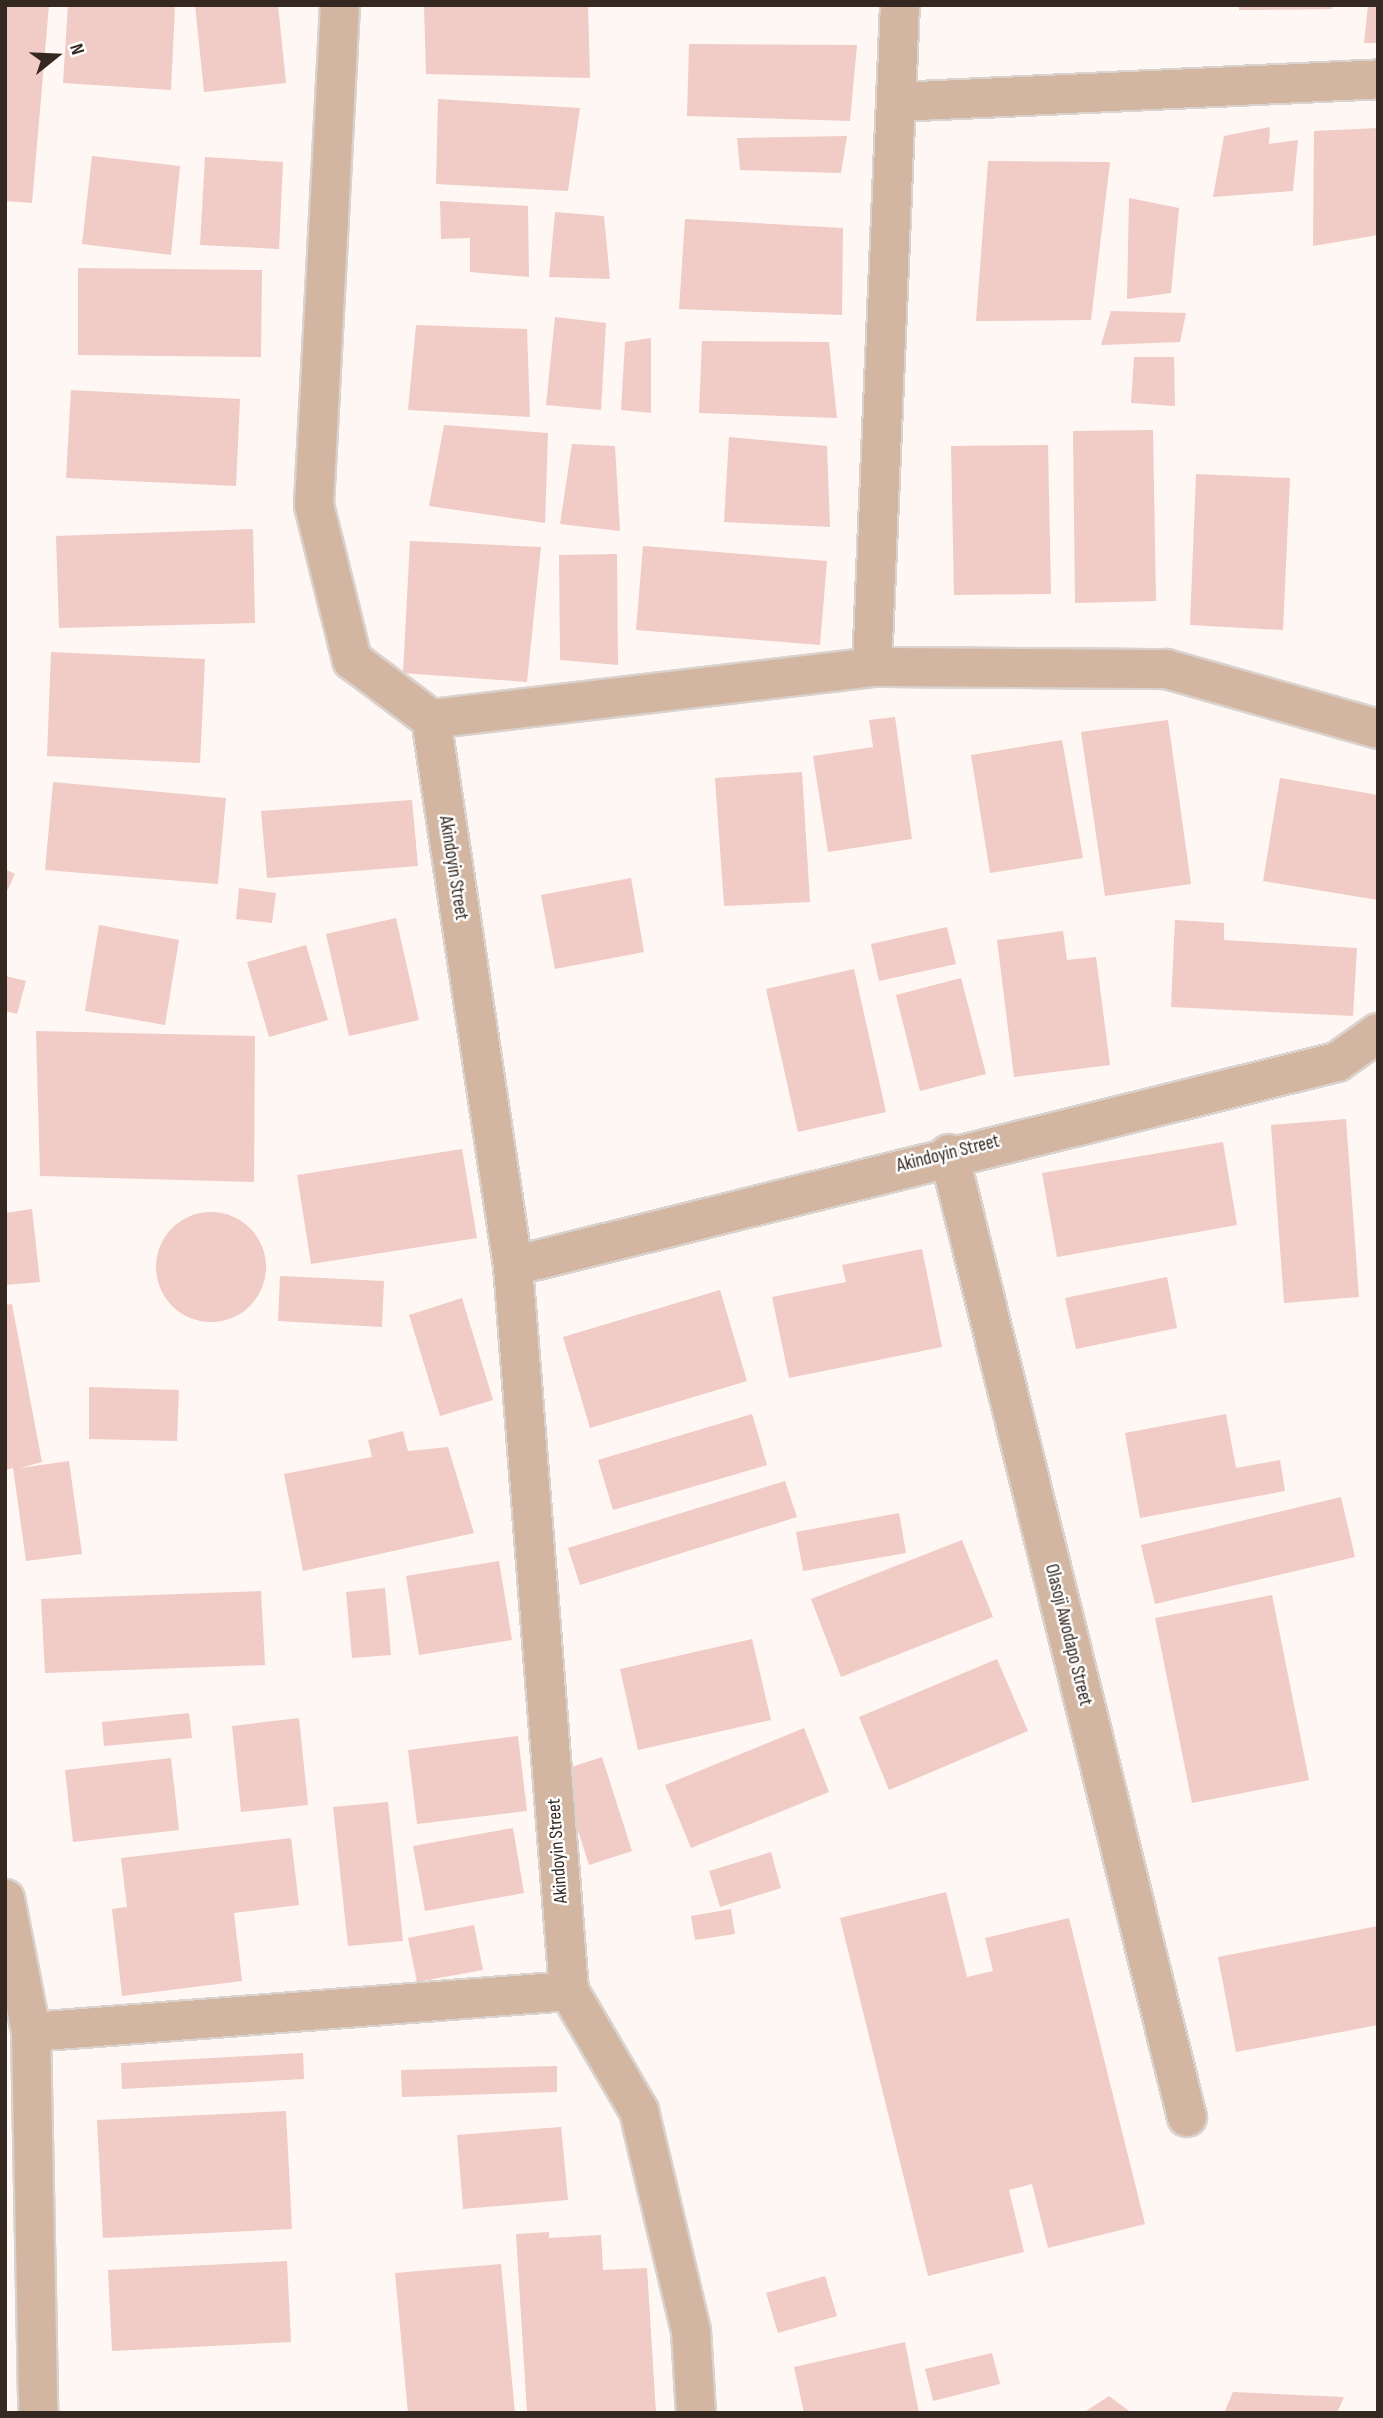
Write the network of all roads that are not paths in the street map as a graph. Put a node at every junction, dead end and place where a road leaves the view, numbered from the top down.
1 (340, 5) edge
2 (900, 5) edge
3 (1378, 79) edge
4 (897, 102) junction
5 (872, 667) junction
6 (431, 719) junction
7 (1378, 729) edge
8 (1378, 1033) edge
9 (949, 1154) junction
10 (513, 1266) junction
11 (5, 1899) edge
12 (569, 1991) junction
13 (31, 2032) junction
14 (1187, 2117) dead end
15 (38, 2413) edge
16 (696, 2413) edge

1 - 6 street
2 - 4 street
3 - 4 street
4 - 5 street
5 - 6 street
5 - 7 street
6 - 10 street, Akindoyin Street
8 - 9 street, Akindoyin Street
9 - 10 street, Akindoyin Street
9 - 14 street, Olasoji Awodapo Street
10 - 12 street, Akindoyin Street
11 - 13 street
12 - 13 street
12 - 16 street, Akindoyin Street
13 - 15 street

